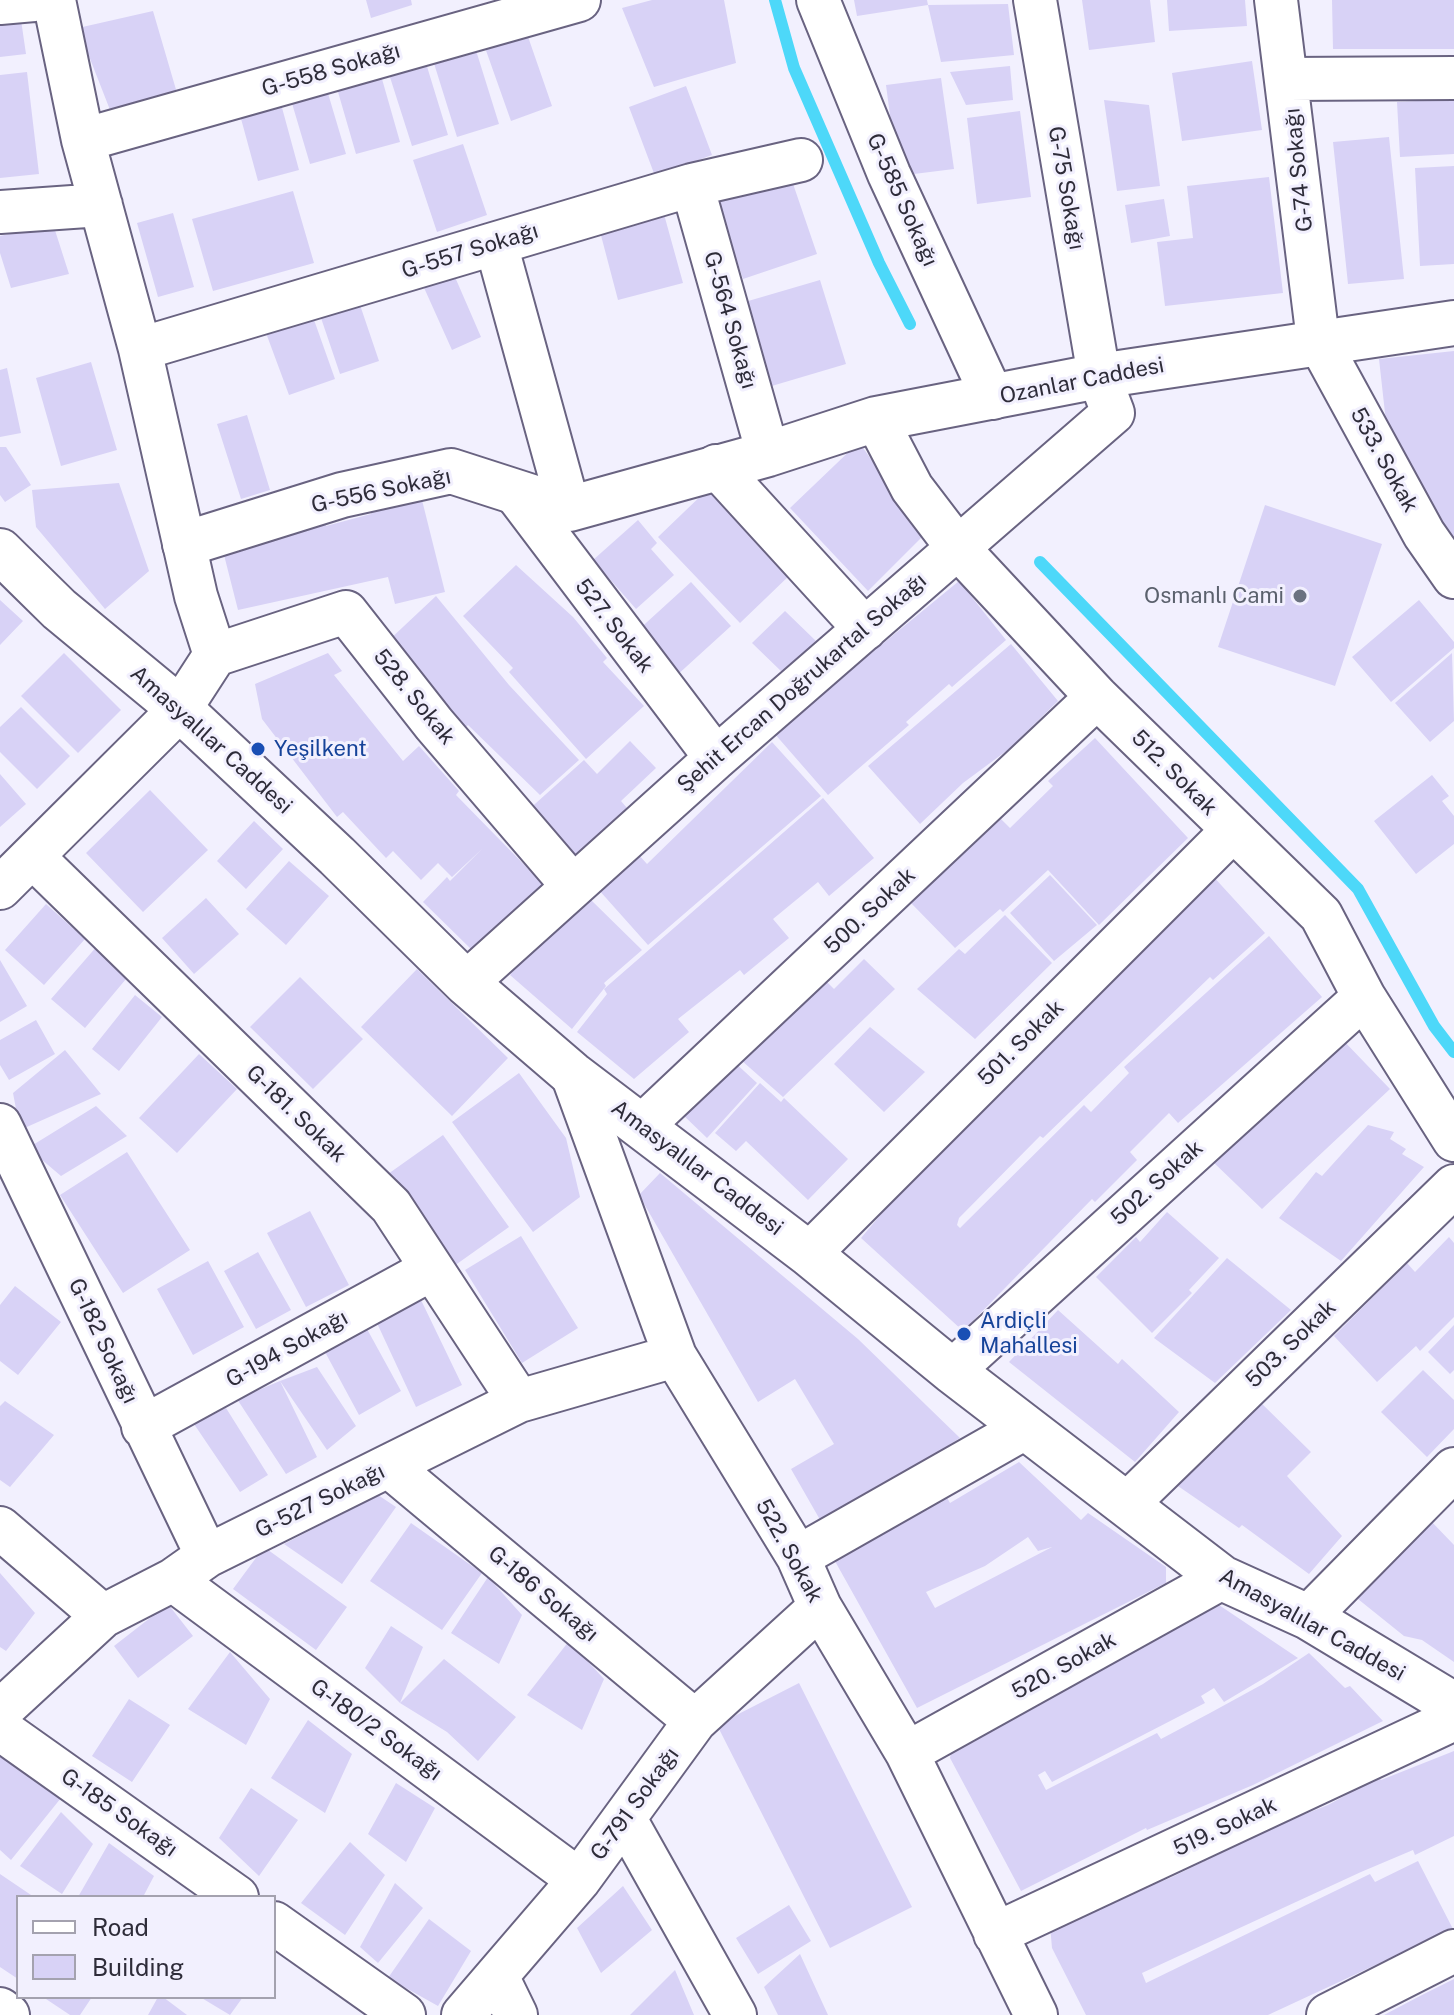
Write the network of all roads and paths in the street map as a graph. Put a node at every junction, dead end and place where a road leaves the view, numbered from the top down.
1 (34, 0) edge
2 (54, 0) edge
3 (579, 0) edge
4 (818, 0) edge
5 (1035, 0) edge
6 (1276, 0) edge
7 (0, 3) edge
8 (1454, 78) edge
9 (1288, 79) junction
10 (83, 140) junction
11 (801, 160) dead end
12 (692, 185) junction
13 (101, 205) junction
14 (0, 212) edge
15 (496, 244) junction
16 (1454, 323) edge
17 (1318, 340) junction
18 (140, 349) junction
19 (1099, 376) junction
20 (993, 398) junction
21 (876, 419) junction
22 (768, 454) junction
23 (716, 466) junction
24 (514, 491) junction
25 (569, 509) junction
26 (185, 544) junction
27 (957, 547) junction
28 (0, 551) edge
29 (1454, 577) edge
30 (865, 629) junction
31 (215, 655) junction
32 (1097, 697) junction
33 (180, 709) junction
34 (716, 758) junction
35 (1232, 831) junction
36 (34, 858) junction
37 (573, 886) junction
38 (0, 888) edge
39 (466, 983) junction
40 (1364, 997) junction
41 (572, 1074) junction
42 (0, 1125) edge
43 (643, 1125) junction
44 (1454, 1140) edge
45 (1454, 1186) edge
46 (809, 1254) junction
47 (430, 1270) junction
48 (675, 1356) junction
49 (952, 1371) junction
50 (519, 1401) junction
51 (143, 1427) junction
52 (1025, 1428) junction
53 (390, 1467) junction
54 (1454, 1469) edge
55 (1128, 1503) junction
56 (0, 1528) edge
57 (207, 1556) junction
58 (798, 1557) junction
59 (1222, 1578) junction
60 (173, 1580) junction
61 (820, 1607) junction
62 (103, 1616) junction
63 (1308, 1617) junction
64 (1454, 1705) edge
65 (0, 1711) edge
66 (1454, 1719) edge
67 (695, 1721) junction
68 (0, 1729) edge
69 (907, 1753) junction
70 (625, 1819) junction
71 (579, 1880) junction
72 (234, 1895) edge
73 (276, 1924) edge
74 (995, 1934) junction
75 (1454, 1951) edge
76 (497, 1976) junction
77 (0, 2009) edge
78 (8, 2015) edge
79 (404, 2015) edge
80 (463, 2015) edge
81 (516, 2015) edge
82 (735, 2015) edge
83 (1036, 2015) edge
84 (1328, 2015) edge

1 - 7 street
2 - 10 street
3 - 10 street, G-558 Sokağı
4 - 20 street, G-585 Sokağı
5 - 19 street, G-75 Sokağı
6 - 9 street, G-74 Sokağı
8 - 9 street
9 - 17 street, G-74 Sokağı
10 - 13 street
11 - 12 street, G-557 Sokağı
12 - 15 street, G-557 Sokağı
12 - 22 street, G-564 Sokağı
13 - 14 street
13 - 18 street
15 - 18 street, G-557 Sokağı
15 - 25 street
16 - 17 main road, Ozanlar Caddesi
17 - 19 main road, Ozanlar Caddesi
17 - 29 street, 533. Sokak
18 - 26 street
19 - 20 main road, Ozanlar Caddesi
19 - 27 street, Şehit Ercan Doğrukartal Sokağı
20 - 21 main road, Ozanlar Caddesi
21 - 22 main road, Ozanlar Caddesi
21 - 27 street, 512. Sokak
22 - 23 main road, Ozanlar Caddesi
23 - 25 main road
23 - 30 street
24 - 25 main road, G-556 Sokağı
24 - 26 main road, G-556 Sokağı
24 - 34 street, 527. Sokak
26 - 31 street
27 - 30 street, Şehit Ercan Doğrukartal Sokağı
27 - 32 street, 512. Sokak
28 - 33 main road, Amasyalılar Caddesi
30 - 34 street, Şehit Ercan Doğrukartal Sokağı
31 - 33 street
31 - 37 street, 528. Sokak
32 - 35 street, 512. Sokak
32 - 43 street, 500. Sokak
33 - 36 street
33 - 39 main road, Amasyalılar Caddesi
34 - 37 street, Şehit Ercan Doğrukartal Sokağı
35 - 40 street, 512. Sokak
35 - 46 street, 501. Sokak
36 - 38 street
36 - 47 street, G-181. Sokak
37 - 39 street, Şehit Ercan Doğrukartal Sokağı
39 - 41 main road, Amasyalılar Caddesi
40 - 44 street, 512. Sokak
40 - 49 street, 502. Sokak
41 - 43 main road, Amasyalılar Caddesi
41 - 48 street, 522. Sokak
42 - 51 street, G-182 Sokağı
43 - 46 main road, Amasyalılar Caddesi
45 - 55 street, 503. Sokak
46 - 49 main road, Amasyalılar Caddesi
47 - 50 street, G-181. Sokak
47 - 51 street, G-194 Sokağı
48 - 50 street, G-527 Sokağı
48 - 58 street, 522. Sokak
49 - 52 main road, Amasyalılar Caddesi
50 - 53 street, G-527 Sokağı
51 - 57 street, G-182 Sokağı
52 - 55 main road, Amasyalılar Caddesi
52 - 58 street
53 - 57 street, G-527 Sokağı
53 - 67 street, G-186 Sokağı
54 - 63 street
55 - 59 main road, Amasyalılar Caddesi
56 - 62 street
57 - 60 street, G-527 Sokağı
58 - 61 street, 522. Sokak
59 - 63 main road, Amasyalılar Caddesi
59 - 69 street, 520. Sokak
60 - 62 street, G-527 Sokağı
60 - 71 street, G-180/2 Sokağı
61 - 67 street, G-791 Sokağı
61 - 69 street, 522. Sokak
62 - 65 street, G-527 Sokağı
63 - 64 main road, Amasyalılar Caddesi
66 - 74 street, 519. Sokak
67 - 70 street, G-791 Sokağı
68 - 72 street, G-185 Sokağı
69 - 74 street, 522. Sokak
70 - 71 street, G-791 Sokağı
70 - 82 street
71 - 76 street, G-791 Sokağı
73 - 79 street
74 - 83 street, 522. Sokak
75 - 84 street
76 - 80 street, G-791 Sokağı
76 - 81 street
77 - 78 street

